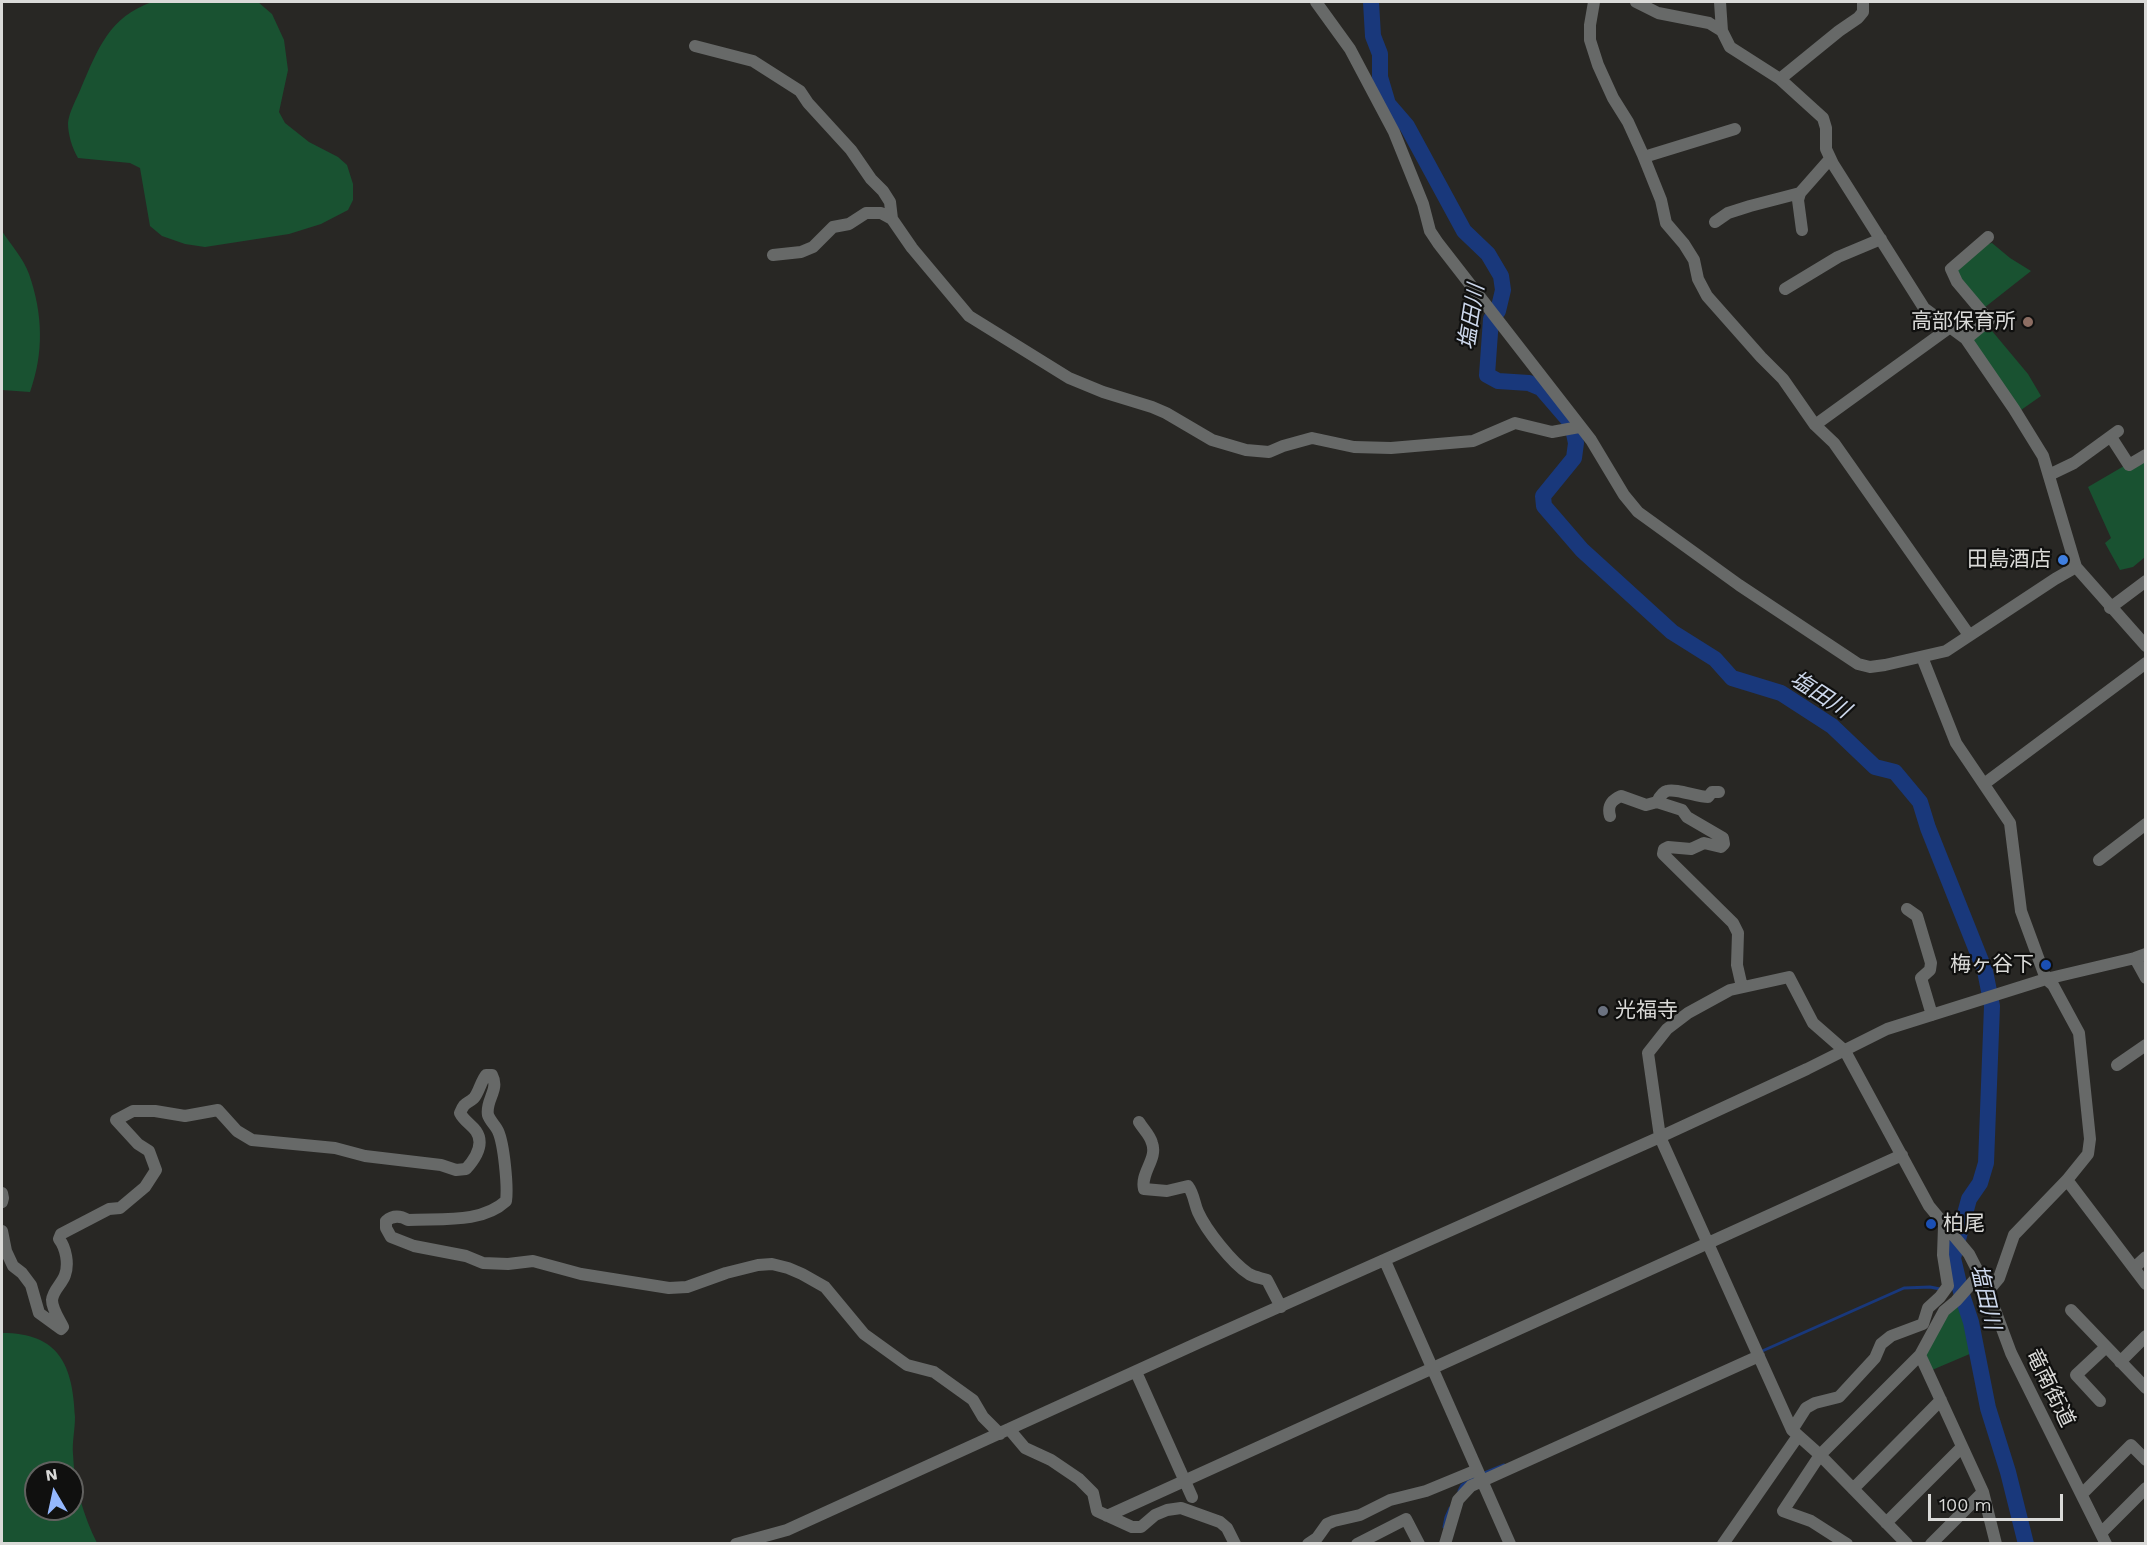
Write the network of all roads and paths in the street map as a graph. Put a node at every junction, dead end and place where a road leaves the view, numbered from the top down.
1 (1316, 2) edge
2 (1594, 2) edge
3 (1636, 2) edge
4 (1720, 2) edge
5 (1863, 2) edge
6 (1722, 31) junction
7 (695, 46) dead end
8 (1780, 79) junction
9 (1735, 129) dead end
10 (1644, 157) junction
11 (1830, 159) junction
12 (1800, 193) junction
13 (892, 219) junction
14 (1715, 222) dead end
15 (1802, 230) dead end
16 (1988, 237) dead end
17 (1881, 239) junction
18 (773, 255) dead end
19 (1785, 289) dead end
20 (1949, 328) junction
21 (1966, 339) junction
22 (1815, 425) junction
23 (1579, 427) junction
24 (2145, 455) edge
25 (2049, 475) junction
26 (2076, 567) junction
27 (2145, 581) edge
28 (2110, 608) junction
29 (1969, 635) junction
30 (2145, 646) edge
31 (1922, 657) junction
32 (2145, 663) edge
33 (1984, 784) junction
34 (1719, 792) dead end
35 (1656, 802) junction
36 (1610, 816) dead end
37 (2145, 824) edge
38 (2099, 860) dead end
39 (1907, 909) dead end
40 (2140, 956) edge
41 (2145, 978) edge
42 (2046, 979) junction
43 (1742, 987) junction
44 (1932, 1015) junction
45 (2145, 1045) edge
46 (1845, 1050) junction
47 (2117, 1065) dead end
48 (1139, 1122) dead end
49 (1660, 1137) junction
50 (1902, 1155) junction
51 (2067, 1180) junction
52 (2, 1193) edge
53 (2, 1202) edge
54 (1946, 1228) junction
55 (2, 1231) edge
56 (1707, 1243) junction
57 (2145, 1257) edge
58 (1384, 1261) junction
59 (2134, 1268) junction
60 (1979, 1275) junction
61 (2145, 1284) edge
62 (1988, 1291) junction
63 (1281, 1307) junction
64 (2071, 1310) dead end
65 (2145, 1336) edge
66 (2106, 1347) junction
67 (1920, 1355) junction
68 (1760, 1356) junction
69 (2120, 1362) junction
70 (1431, 1368) junction
71 (1136, 1372) junction
72 (2145, 1389) edge
73 (1941, 1400) junction
74 (2100, 1401) dead end
75 (1004, 1432) junction
76 (1795, 1433) junction
77 (1962, 1447) junction
78 (1820, 1455) junction
79 (2145, 1460) edge
80 (1480, 1475) junction
81 (1184, 1480) junction
82 (2145, 1488) edge
83 (1853, 1489) junction
84 (1983, 1492) junction
85 (2082, 1494) junction
86 (1192, 1497) dead end
87 (1107, 1516) junction
88 (1886, 1523) junction
89 (2104, 1538) edge
90 (1721, 1542) edge
91 (1445, 1543) edge
92 (736, 1544) edge
93 (1235, 1544) edge
94 (1308, 1544) edge
95 (1357, 1544) edge
96 (1419, 1544) edge
97 (1510, 1544) edge
98 (1847, 1544) edge
99 (1907, 1544) edge
100 (1931, 1544) edge
101 (1996, 1544) edge

1 - 23 street
2 - 10 street
3 - 6 street
4 - 6 street
5 - 8 street
6 - 8 street
7 - 13 street
8 - 11 street
9 - 10 street
10 - 22 street
11 - 12 street
11 - 17 street
12 - 14 street
12 - 15 street
13 - 18 street
13 - 23 street
16 - 21 street
17 - 19 street
17 - 20 street
20 - 21 street
20 - 22 street
21 - 25 street
22 - 29 street
23 - 31 street
24 - 25 street
25 - 26 street
26 - 28 street
26 - 29 street
27 - 28 street
28 - 30 street
29 - 31 street
31 - 33 street
32 - 33 street
33 - 42 street
34 - 35 street
35 - 36 street
35 - 43 street
37 - 38 street
39 - 44 street
40 - 41 street
40 - 42 street
42 - 44 street
42 - 51 street
43 - 46 street
43 - 49 street
44 - 46 street
45 - 47 street
46 - 49 street
46 - 50 street, 竜南街道
48 - 63 street
49 - 56 street
49 - 58 street
50 - 54 street, 竜南街道
50 - 56 street
51 - 59 street
51 - 62 street
52 - 53 street
54 - 60 street, 竜南街道
54 - 76 street
55 - 75 street
56 - 68 street
56 - 70 street
57 - 59 street
58 - 63 street
58 - 70 street
59 - 61 street
60 - 62 street, 竜南街道
60 - 67 street
62 - 85 street, 竜南街道
63 - 71 street
64 - 66 street
65 - 69 street
66 - 69 street
66 - 74 street
67 - 73 street
67 - 78 street
68 - 76 street
68 - 80 street
69 - 72 street
70 - 80 street
70 - 81 street
71 - 75 street
71 - 81 street
73 - 77 street
73 - 83 street
75 - 87 street
75 - 92 street
76 - 78 street
76 - 90 street
77 - 84 street
77 - 88 street
78 - 83 street
78 - 98 street
79 - 85 street
80 - 91 street
80 - 94 street
80 - 97 street
81 - 86 street
81 - 87 street
82 - 89 street
83 - 88 street
84 - 100 street
84 - 101 street
85 - 89 street, 竜南街道
87 - 93 street
88 - 99 street
95 - 96 street

